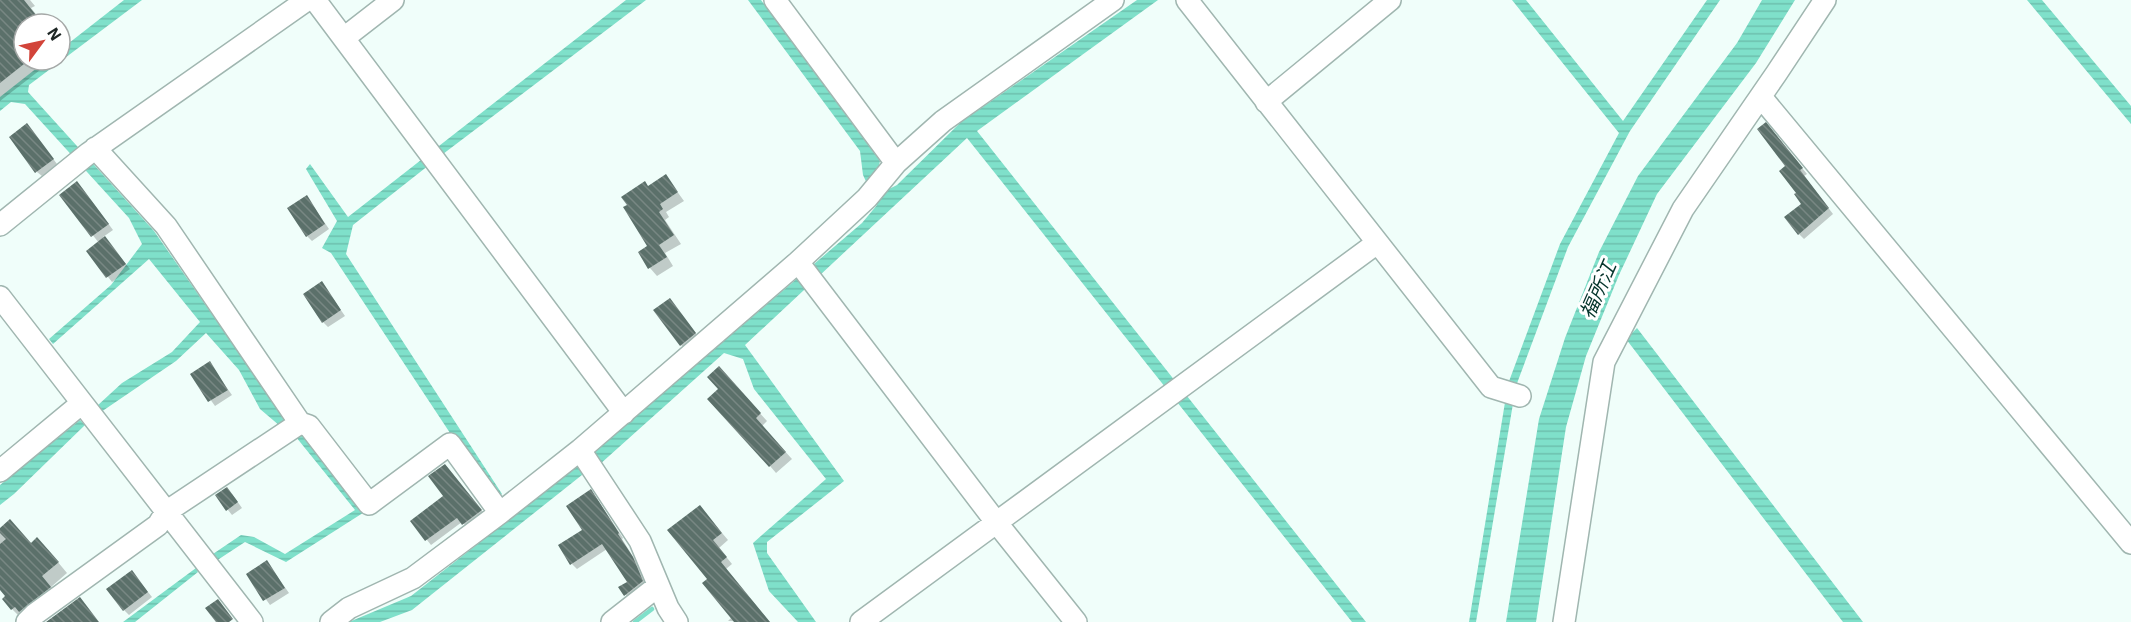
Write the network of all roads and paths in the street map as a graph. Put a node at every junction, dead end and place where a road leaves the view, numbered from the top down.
1 (307, 0) edge
2 (315, 0) edge
3 (393, 0) edge
4 (775, 0) edge
5 (1113, 0) edge
6 (1187, 0) edge
7 (1390, 0) edge
8 (1825, 0) edge
9 (344, 38) junction
10 (1761, 97) junction
11 (1266, 102) junction
12 (87, 155) junction
13 (890, 171) junction
14 (0, 225) edge
15 (1377, 243) junction
16 (798, 262) junction
17 (0, 297) edge
18 (1520, 396) dead end
19 (82, 403) junction
20 (624, 413) junction
21 (300, 423) junction
22 (580, 450) junction
23 (0, 471) edge
24 (166, 512) junction
25 (500, 513) junction
26 (996, 522) junction
27 (2131, 543) edge
28 (658, 586) junction
29 (27, 622) edge
30 (252, 622) edge
31 (331, 622) edge
32 (612, 622) edge
33 (677, 622) edge
34 (861, 622) edge
35 (1076, 622) edge
36 (1564, 622) edge

1 - 12 street
2 - 9 street
3 - 9 street
4 - 13 street
5 - 13 street
6 - 11 street
7 - 11 street
8 - 10 street
9 - 20 street
10 - 27 street
10 - 36 street
11 - 15 street
12 - 14 street
12 - 21 street
13 - 16 street
15 - 18 street
15 - 26 street
16 - 20 street
16 - 26 street
17 - 19 street
19 - 23 street
19 - 24 street
20 - 22 street
21 - 24 street
21 - 25 street
22 - 25 street
22 - 28 street
24 - 29 street
24 - 30 street
25 - 31 street
26 - 34 street
26 - 35 street
28 - 32 street
28 - 33 street

